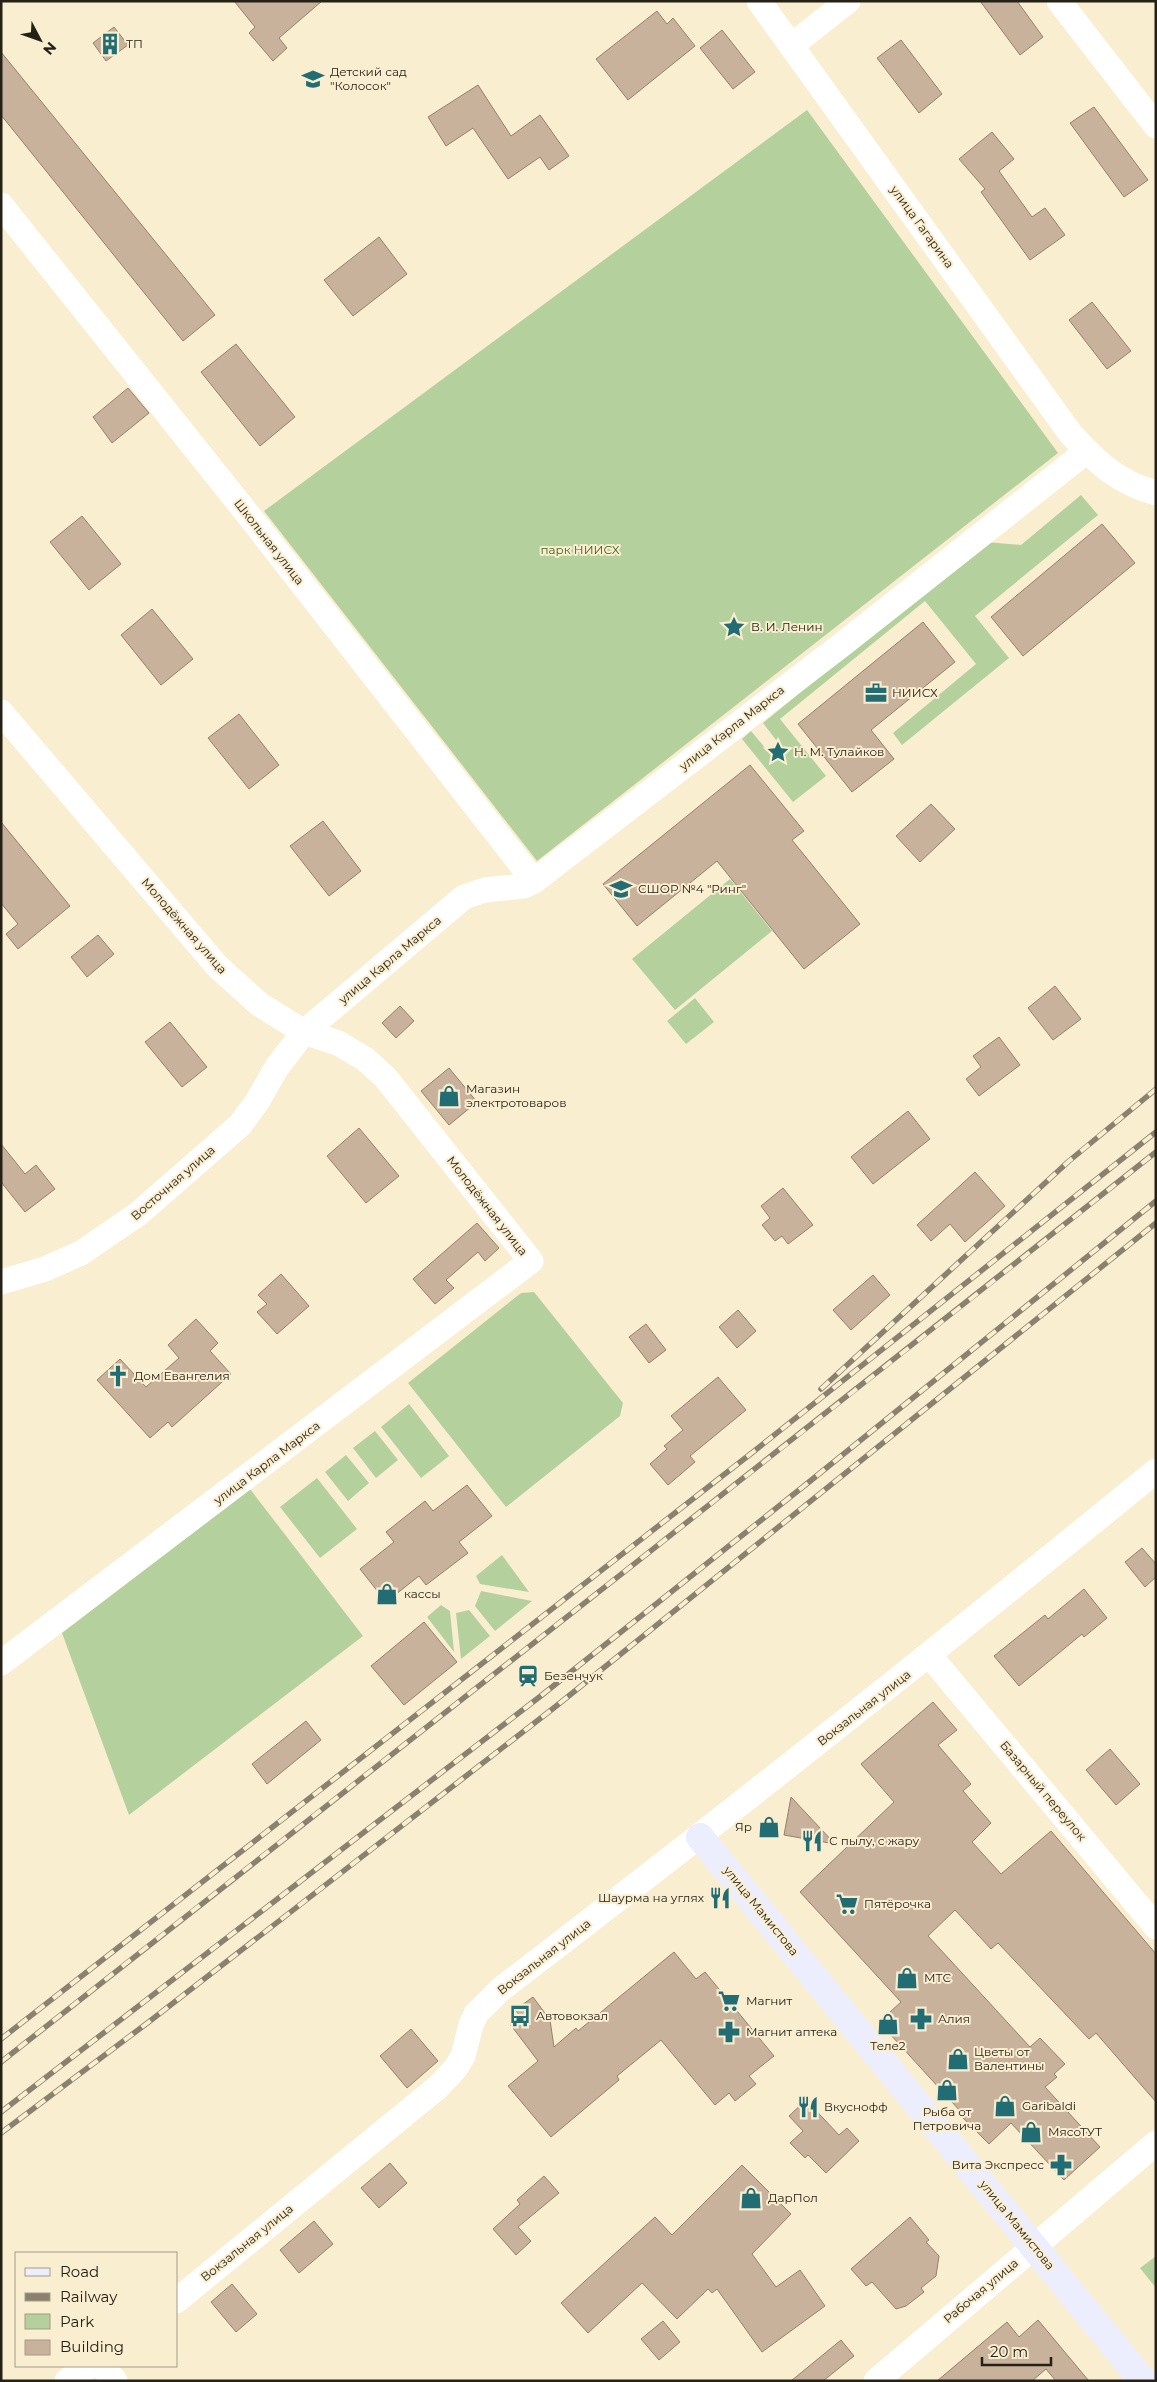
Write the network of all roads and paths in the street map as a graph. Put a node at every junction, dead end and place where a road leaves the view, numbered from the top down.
1 (759, 1) edge
2 (848, 1) edge
3 (1059, 1) edge
4 (791, 46) junction
5 (1156, 126) edge
6 (1, 205) edge
7 (1087, 452) junction
8 (1156, 493) edge
9 (1, 712) edge
10 (534, 881) junction
11 (304, 1032) junction
12 (531, 1261) joint
13 (1, 1282) edge
14 (1156, 1471) edge
15 (930, 1656) junction
16 (1, 1663) edge
17 (700, 1837) junction
18 (1156, 1927) edge
19 (1156, 2143) edge
20 (1034, 2246) junction
21 (178, 2299) edge
22 (89, 2367) edge
23 (103, 2367) edge
24 (67, 2381) edge
25 (114, 2381) edge
26 (876, 2381) edge
27 (1143, 2381) edge

1 - 4 street, улица Гагарина
2 - 4 street
3 - 5 street
4 - 7 street, улица Гагарина
6 - 10 street, Школьная улица
7 - 8 street
7 - 10 street, улица Карла Маркса
9 - 11 street, Молодёжная улица
10 - 11 street, улица Карла Маркса
11 - 12 street, Молодёжная улица
11 - 13 street, Восточная улица
12 - 16 street, улица Карла Маркса
14 - 15 street, Вокзальная улица
15 - 17 street, Вокзальная улица
15 - 18 street, Базарный переулок
17 - 20 street, улица Мамистова
17 - 21 street, Вокзальная улица
19 - 20 street, Рабочая улица
20 - 26 street, Рабочая улица
20 - 27 street, улица Мамистова
22 - 24 street
23 - 25 street

